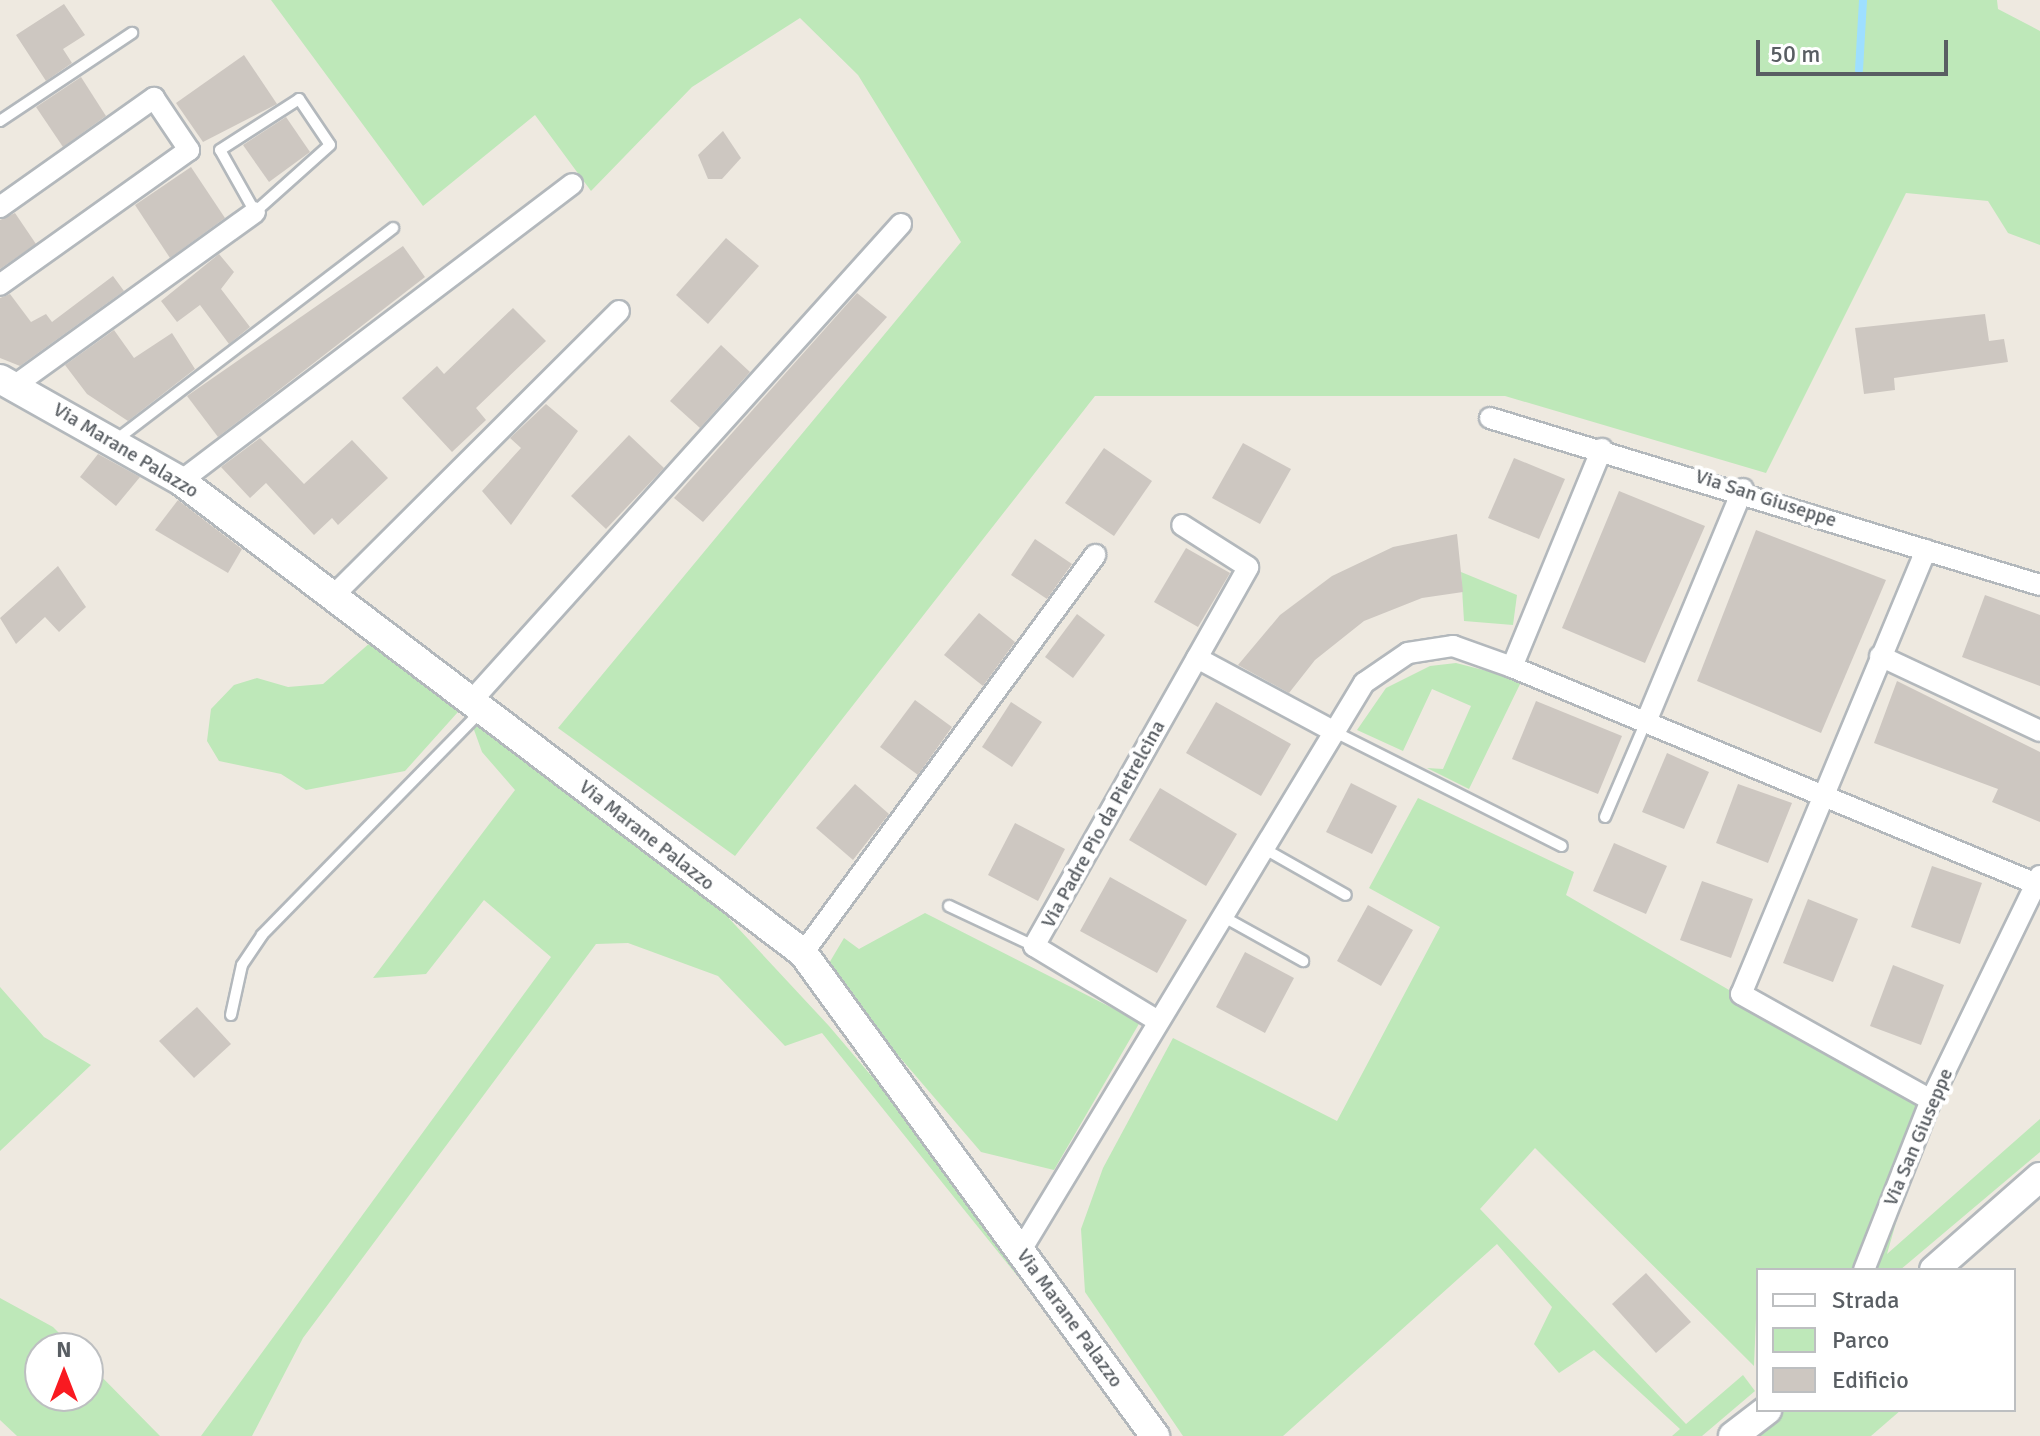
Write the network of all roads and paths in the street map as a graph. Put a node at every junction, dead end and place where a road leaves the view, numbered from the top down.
1 (132, 33) dead end
2 (0, 121) edge
3 (572, 184) dead end
4 (0, 207) edge
5 (255, 212) junction
6 (901, 224) dead end
7 (393, 228) dead end
8 (0, 285) edge
9 (619, 311) dead end
10 (7, 382) edge
11 (1490, 418) dead end
12 (116, 440) junction
13 (1602, 449) junction
14 (181, 481) junction
15 (1743, 489) junction
16 (1182, 525) dead end
17 (1926, 550) junction
18 (1095, 555) dead end
19 (2040, 585) edge
20 (337, 592) junction
21 (1880, 656) junction
22 (1197, 658) junction
23 (1512, 667) junction
24 (480, 702) junction
25 (1648, 717) junction
26 (1333, 731) junction
27 (2040, 731) edge
28 (1825, 793) junction
29 (1605, 817) dead end
30 (1562, 846) dead end
31 (1263, 848) junction
32 (2037, 880) edge
33 (1346, 895) dead end
34 (949, 906) dead end
35 (1222, 916) junction
36 (1034, 946) junction
37 (803, 953) junction
38 (1303, 961) dead end
39 (231, 1015) dead end
40 (1158, 1021) junction
41 (1931, 1100) junction
42 (2040, 1177) edge
43 (1021, 1250) junction
44 (1865, 1268) edge
45 (1936, 1268) edge
46 (1764, 1412) edge
47 (1155, 1436) edge
48 (1733, 1436) edge

1 - 2 lane
3 - 14 street
4 - 8 street
5 - 5 lane
5 - 10 street
6 - 24 street
7 - 12 lane
9 - 20 street
10 - 12 main road, Via Marane Palazzo
11 - 13 street, Via San Giuseppe
12 - 14 main road, Via Marane Palazzo
13 - 15 street, Via San Giuseppe
13 - 23 street
14 - 20 main road, Via Marane Palazzo
15 - 17 street, Via San Giuseppe
15 - 25 street
16 - 22 street, Via Padre Pio da Pietrelcina
17 - 19 street, Via San Giuseppe
17 - 21 street
18 - 37 street
20 - 24 main road, Via Marane Palazzo
21 - 27 street
21 - 28 street
22 - 26 street
22 - 36 street, Via Padre Pio da Pietrelcina
23 - 25 street
23 - 26 street
24 - 37 main road, Via Marane Palazzo
24 - 39 lane
25 - 28 street
25 - 29 lane
26 - 30 lane
26 - 31 street
28 - 32 street
28 - 41 street
31 - 33 lane
31 - 35 street
32 - 41 street, Via San Giuseppe
34 - 36 lane
35 - 38 lane
35 - 40 street
36 - 40 street, Via Padre Pio da Pietrelcina
37 - 43 main road, Via Marane Palazzo
40 - 43 street
41 - 44 street, Via San Giuseppe
42 - 45 main road
43 - 47 main road, Via Marane Palazzo
46 - 48 main road

